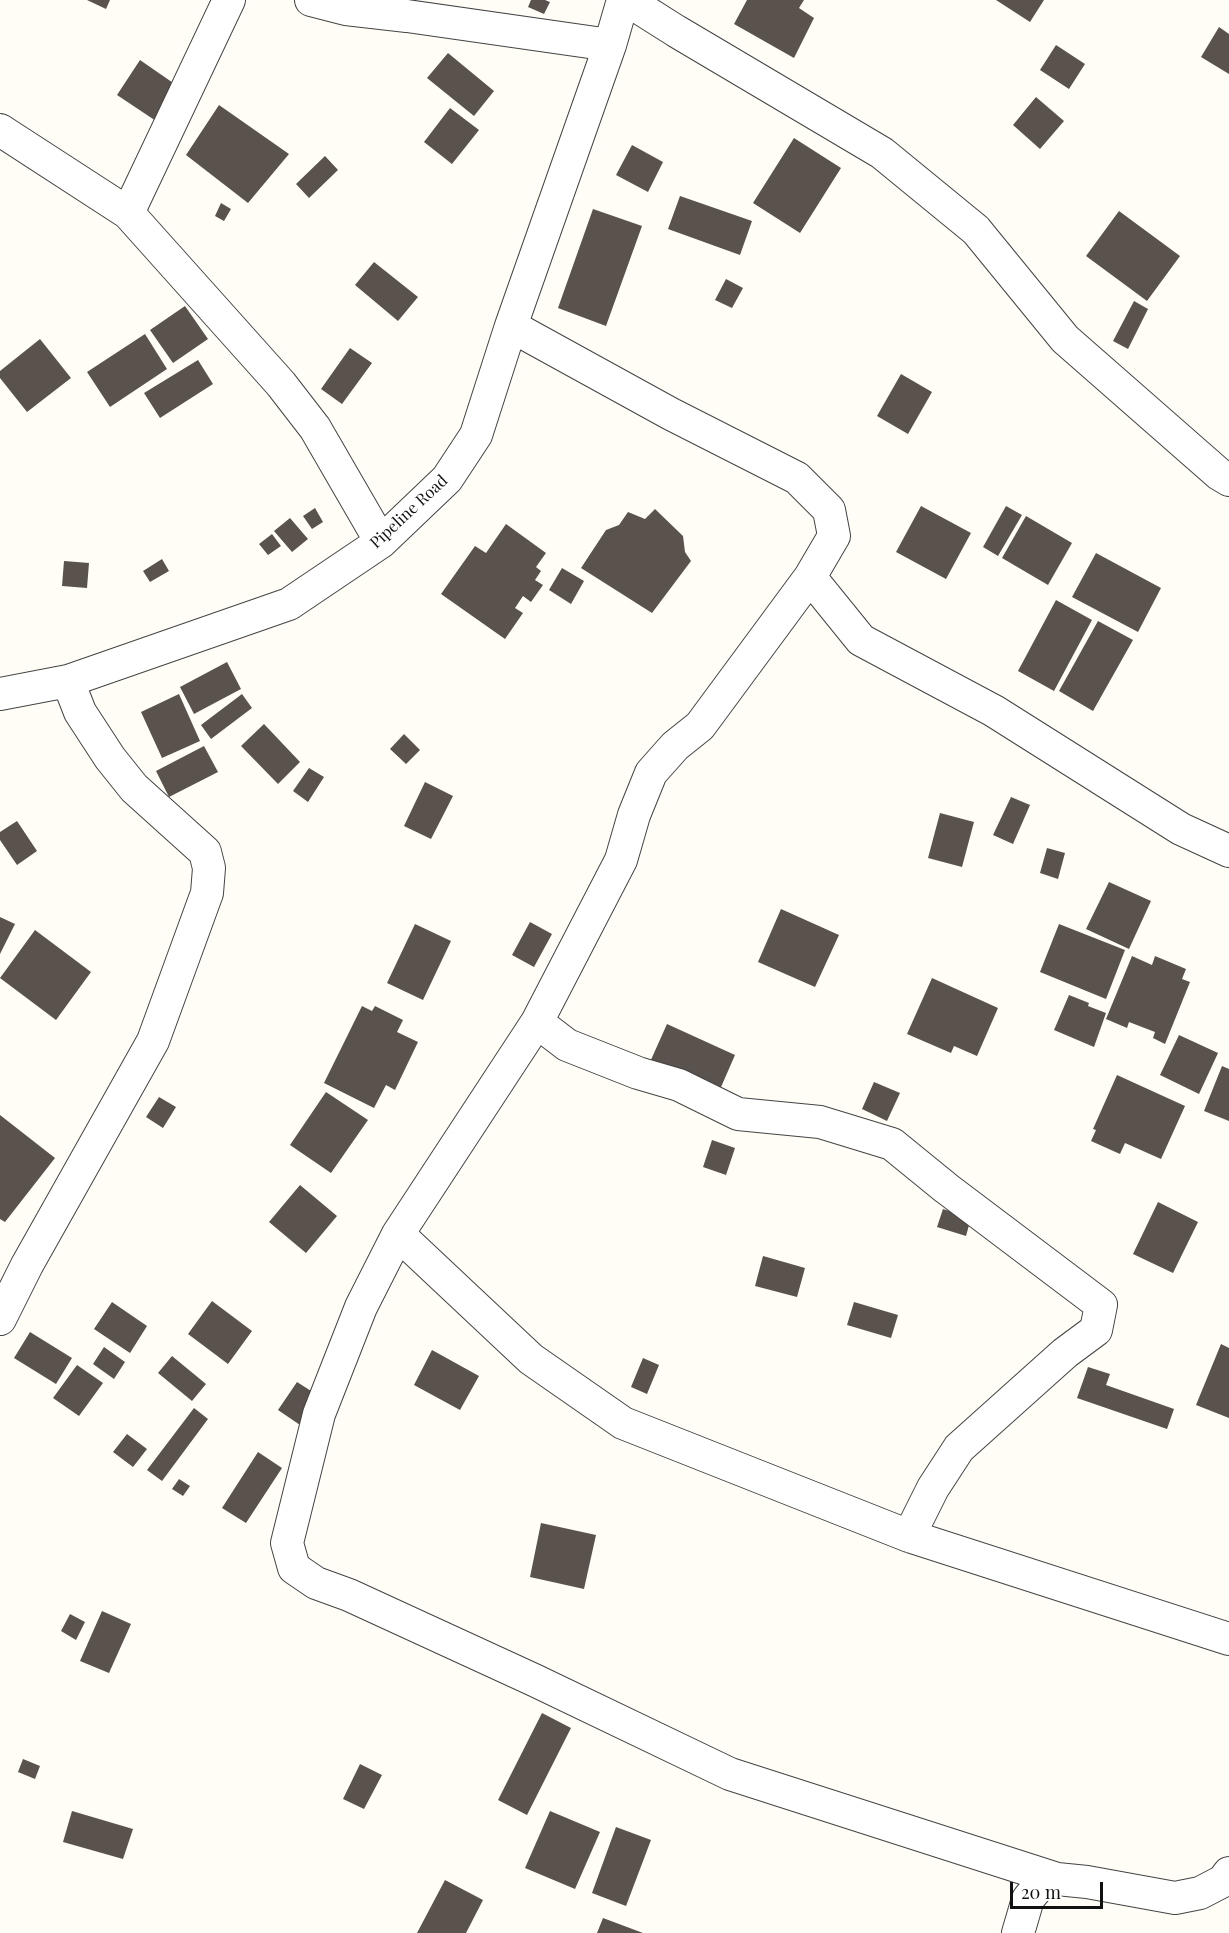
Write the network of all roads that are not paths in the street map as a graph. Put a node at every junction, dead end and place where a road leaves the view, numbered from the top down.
1 (229, 0) edge
2 (311, 0) edge
3 (625, 0) edge
4 (610, 45) junction
5 (0, 130) edge
6 (128, 213) junction
7 (511, 326) junction
8 (1229, 480) edge
9 (381, 542) junction
10 (810, 577) junction
11 (68, 681) junction
12 (0, 694) edge
13 (1229, 851) edge
14 (537, 1022) junction
15 (398, 1234) junction
16 (0, 1319) edge
17 (909, 1536) junction
18 (1229, 1639) edge
19 (1229, 1873) edge
20 (1057, 1879) junction
21 (1018, 1933) edge

1 - 6 street
2 - 4 street
3 - 4 street, Pipeline Road
3 - 8 street
4 - 7 street, Pipeline Road
5 - 6 street
6 - 9 street
7 - 9 street, Pipeline Road
7 - 10 street
9 - 11 street, Pipeline Road
10 - 13 street
10 - 14 street
11 - 12 street, Pipeline Road
11 - 16 street
14 - 15 street
14 - 17 street
15 - 17 street
15 - 20 street
17 - 18 street
19 - 20 street
20 - 21 street

